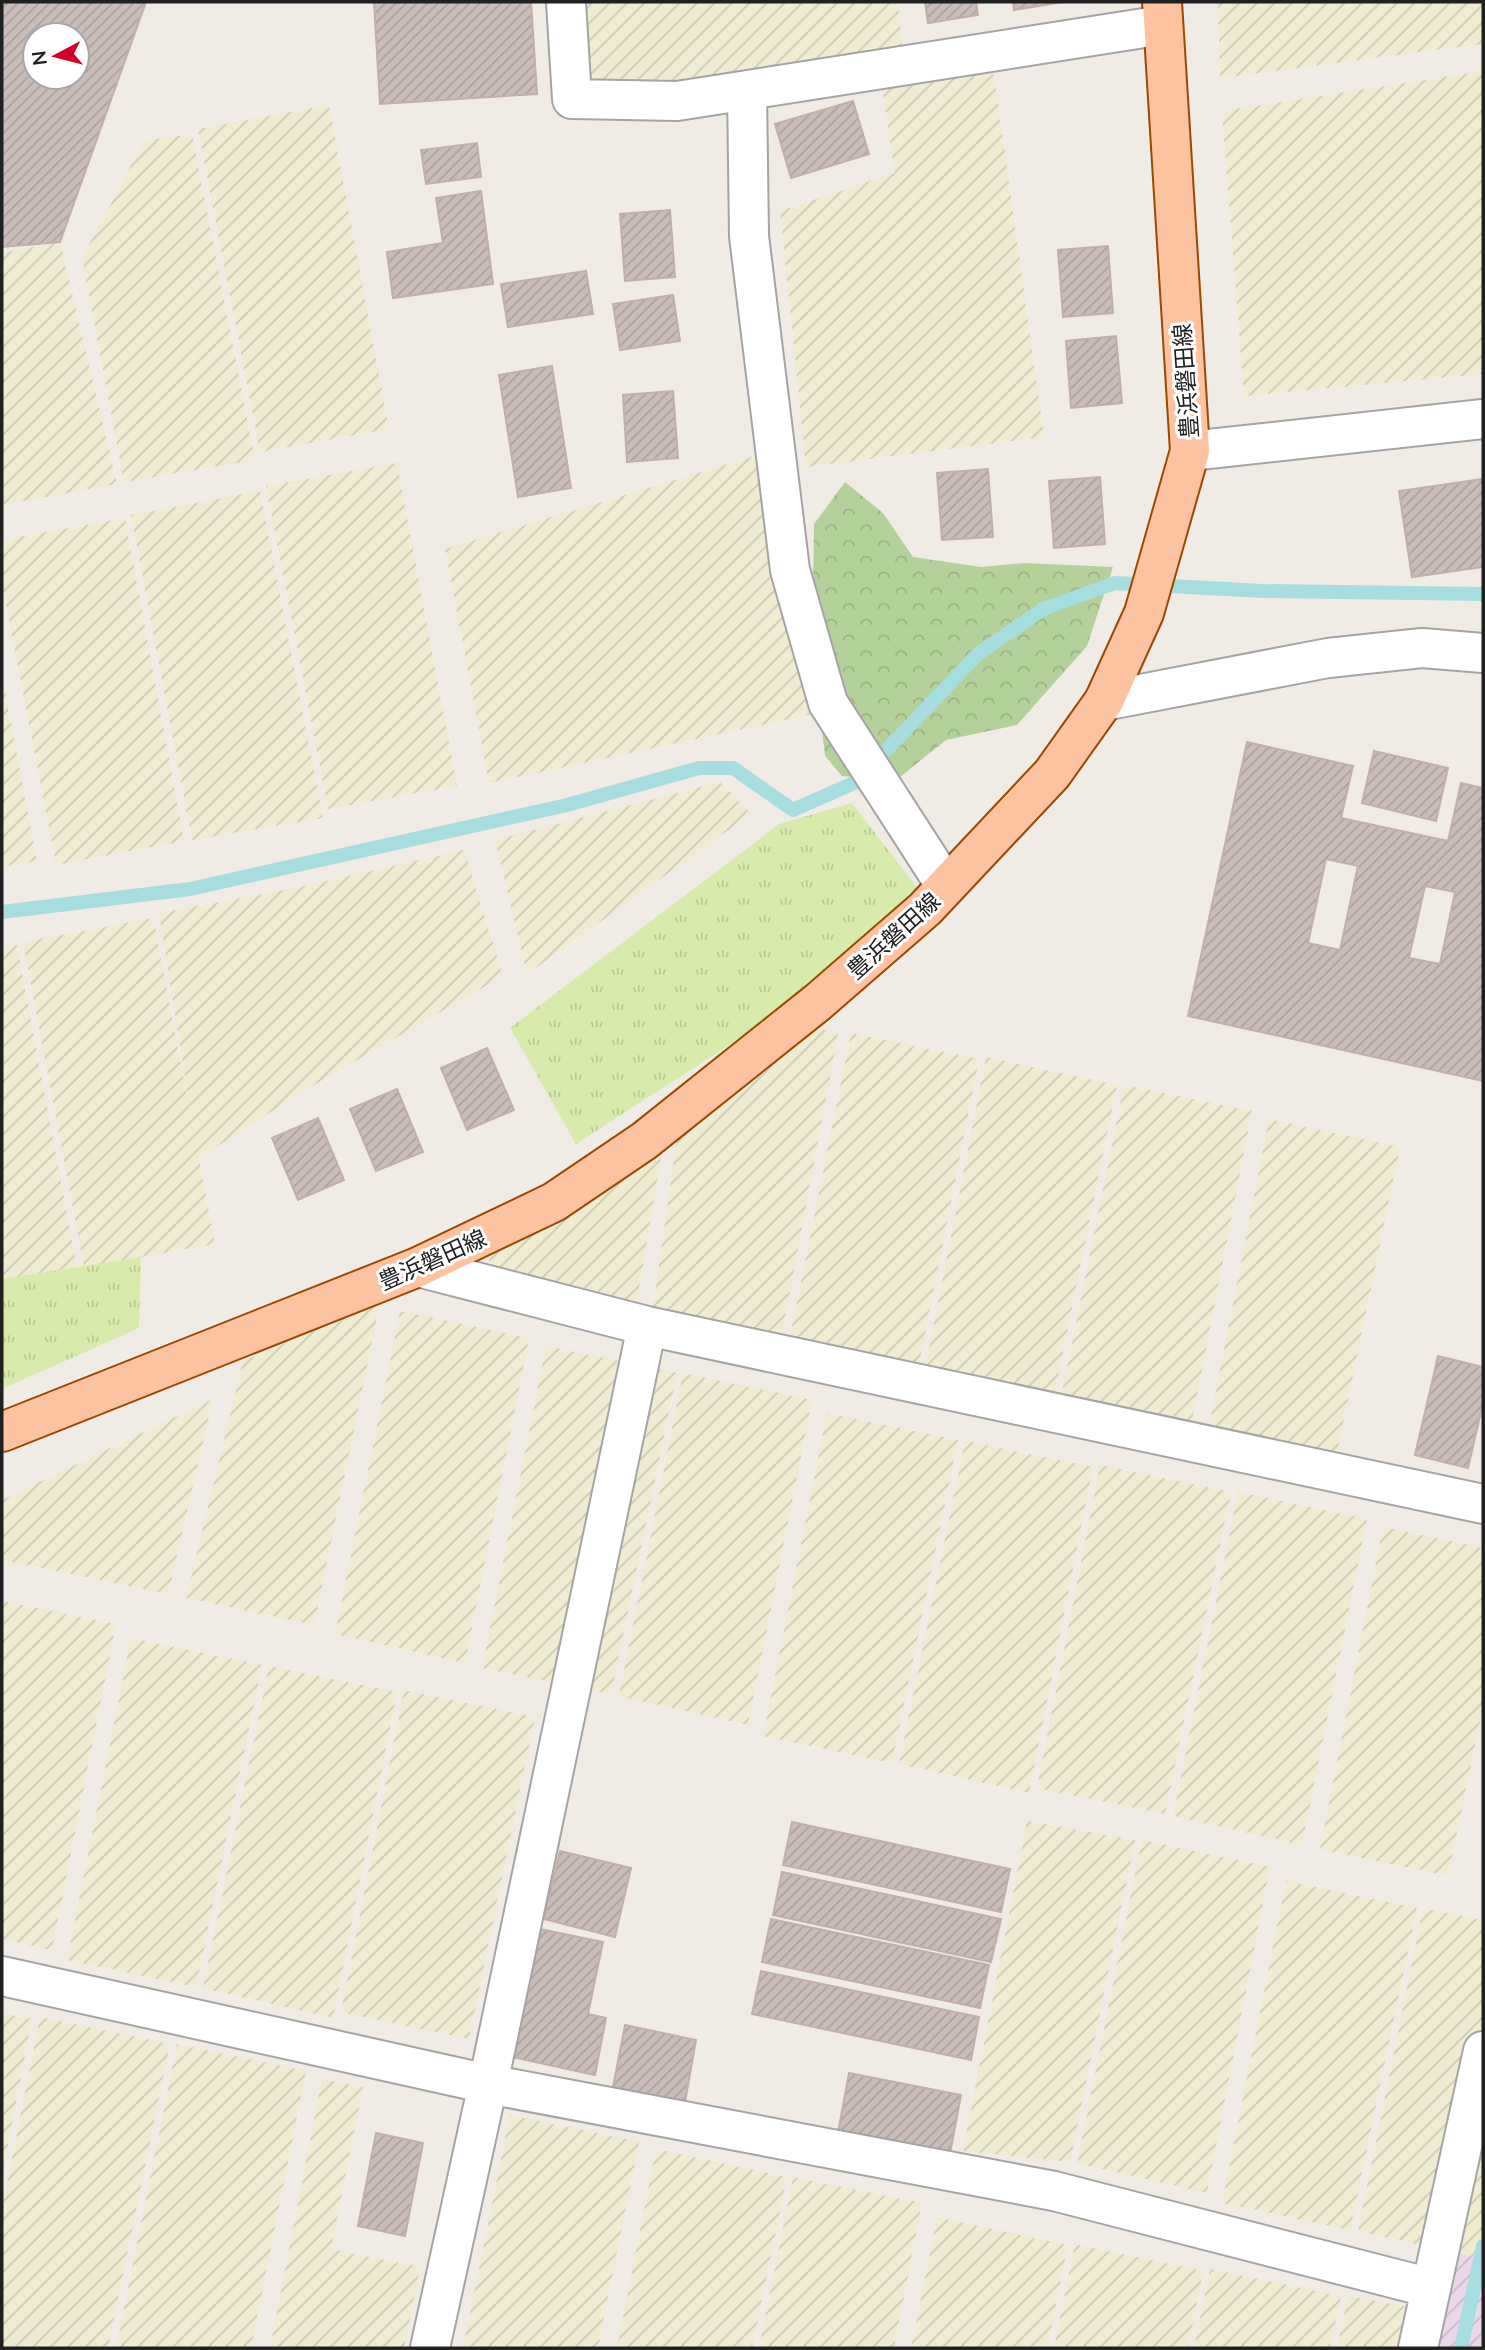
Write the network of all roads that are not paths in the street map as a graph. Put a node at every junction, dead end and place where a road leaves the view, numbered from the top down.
1 (566, 2) edge
2 (1163, 13) edge
3 (747, 90) junction
4 (1483, 419) edge
5 (1189, 451) junction
6 (1483, 653) edge
7 (1104, 701) junction
8 (946, 886) junction
9 (418, 1267) junction
10 (646, 1326) junction
11 (2, 1432) edge
12 (1483, 1504) edge
13 (2, 1976) edge
14 (1483, 2051) edge
15 (488, 2084) junction
16 (1431, 2288) junction
17 (430, 2348) edge
18 (1418, 2348) edge

1 - 3 street
2 - 3 street
2 - 5 main road, 豊浜磐田線
3 - 8 street
4 - 5 street
5 - 7 main road, 豊浜磐田線
6 - 7 street
7 - 8 main road, 豊浜磐田線
8 - 9 main road, 豊浜磐田線
9 - 10 street
9 - 11 main road, 豊浜磐田線
10 - 12 street
10 - 15 street
13 - 15 street
14 - 16 street
15 - 16 street
15 - 17 street
16 - 18 street

